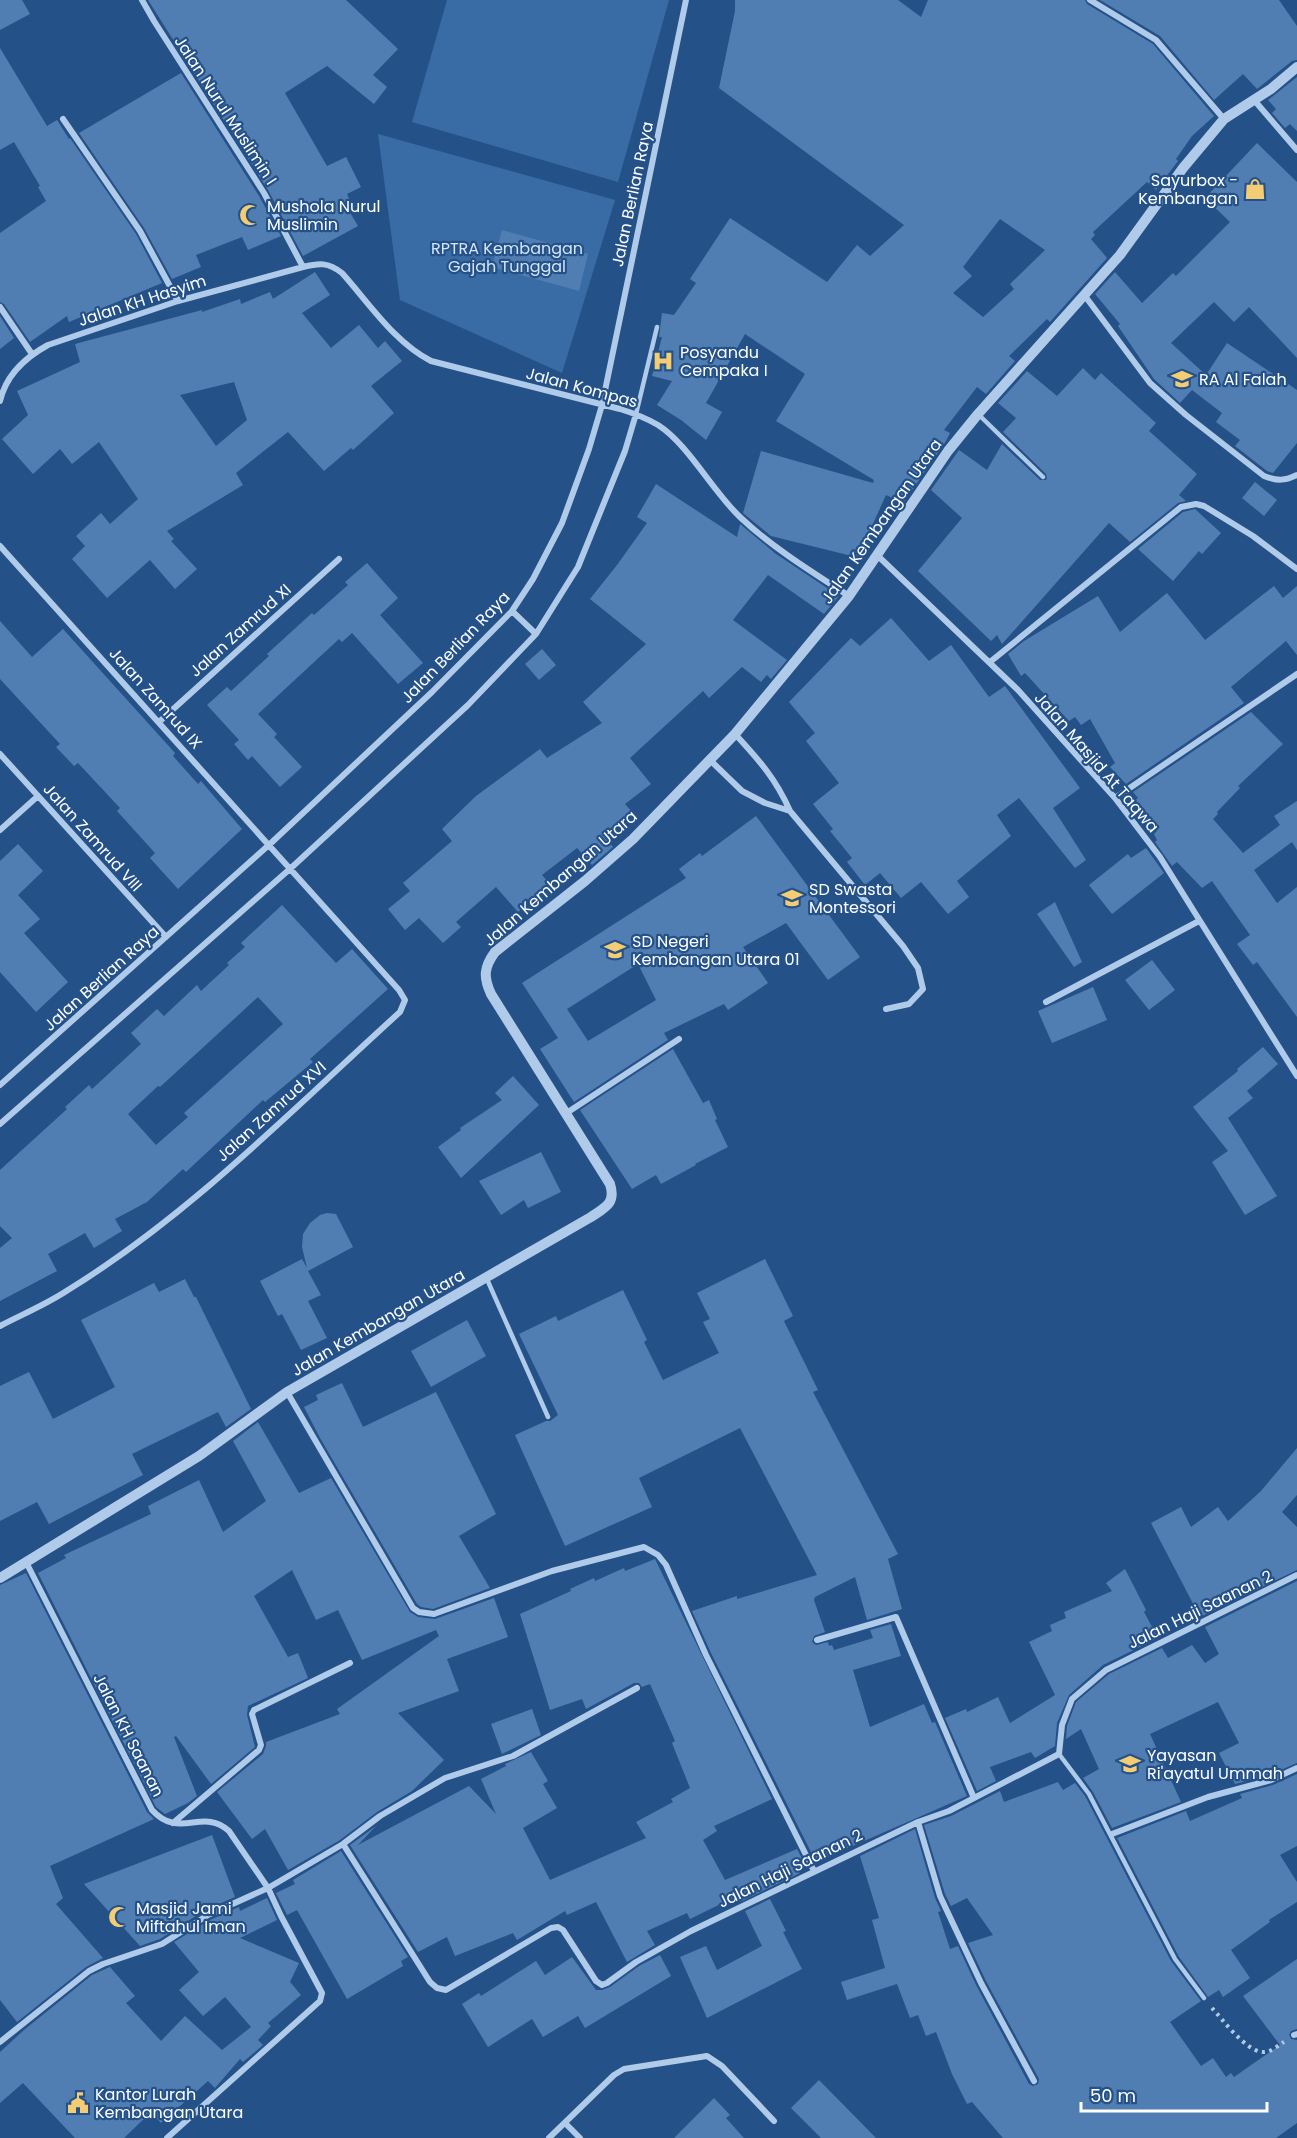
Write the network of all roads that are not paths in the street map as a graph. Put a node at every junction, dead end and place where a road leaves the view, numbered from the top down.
1 (142, 0) edge
2 (686, 0) edge
3 (1090, 0) edge
4 (1297, 67) edge
5 (1254, 100) junction
6 (63, 119) dead end
7 (1224, 119) junction
8 (1297, 150) edge
9 (318, 263) joint
10 (303, 267) junction
11 (1085, 296) junction
12 (178, 301) junction
13 (0, 307) edge
14 (657, 327) dead end
15 (32, 354) junction
16 (0, 401) edge
17 (602, 405) junction
18 (636, 414) junction
19 (978, 414) junction
20 (1297, 475) edge
21 (1043, 477) dead end
22 (0, 546) edge
23 (878, 555) junction
24 (339, 559) dead end
25 (1297, 569) edge
26 (849, 596) junction
27 (512, 611) junction
28 (536, 634) junction
29 (990, 662) junction
30 (1297, 674) edge
31 (159, 722) junction
32 (735, 734) junction
33 (0, 754) edge
34 (710, 760) junction
35 (38, 796) junction
36 (1115, 798) junction
37 (790, 811) junction
38 (0, 830) edge
39 (270, 844) junction
40 (291, 868) junction
41 (1200, 921) junction
42 (166, 937) junction
43 (1046, 1002) dead end
44 (886, 1009) dead end
45 (679, 1039) dead end
46 (1297, 1076) edge
47 (0, 1086) edge
48 (566, 1114) junction
49 (0, 1124) edge
50 (486, 1276) junction
51 (0, 1326) edge
52 (287, 1392) junction
53 (548, 1417) dead end
54 (26, 1560) junction
55 (1297, 1575) edge
56 (0, 1578) edge
57 (817, 1640) dead end
58 (350, 1663) dead end
59 (637, 1688) dead end
60 (1059, 1754) junction
61 (1297, 1768) edge
62 (974, 1798) junction
63 (918, 1822) junction
64 (172, 1824) junction
65 (1112, 1834) junction
66 (343, 1844) junction
67 (813, 1871) junction
68 (268, 1888) junction
69 (1204, 1998) road end
70 (0, 2042) edge
71 (1034, 2080) dead end
72 (774, 2121) dead end
73 (565, 2123) junction
74 (167, 2138) edge
75 (549, 2138) edge
76 (580, 2138) edge

1 - 10 street, Jalan Nurul Muslimin I
2 - 17 street, Jalan Berlian Raya
3 - 7 street
4 - 5 street, Jalan Kembangan Utara
5 - 7 street, Jalan Kembangan Utara
5 - 8 street
6 - 12 street
7 - 11 street, Jalan Kembangan Utara
9 - 10 street, Jalan KH Hasyim
9 - 17 street, Jalan Kompas
10 - 12 street, Jalan KH Hasyim
11 - 19 street, Jalan Kembangan Utara
11 - 20 street
12 - 15 street, Jalan KH Hasyim
13 - 15 street
14 - 18 lane
15 - 16 street, Jalan KH Hasyim
17 - 18 street, Jalan Kompas
17 - 27 street, Jalan Berlian Raya
18 - 26 street, Jalan Kompas
18 - 28 street
19 - 21 lane
19 - 23 street, Jalan Kembangan Utara
22 - 31 street, Jalan Zamrud IX
23 - 26 street, Jalan Kembangan Utara
23 - 29 street, Jalan Masjid At Taqwa
24 - 31 street, Jalan Zamrud XI
25 - 29 street
26 - 32 street, Jalan Kembangan Utara
27 - 28 street
27 - 39 street, Jalan Berlian Raya
28 - 40 street
29 - 36 street, Jalan Masjid At Taqwa
30 - 36 street
31 - 39 street, Jalan Zamrud IX
32 - 34 street, Jalan Kembangan Utara
32 - 37 street
33 - 35 street, Jalan Zamrud VIII
34 - 37 street
34 - 48 street, Jalan Kembangan Utara
35 - 38 street
35 - 42 street, Jalan Zamrud VIII
36 - 41 street, Jalan Masjid At Taqwa
37 - 44 street
39 - 40 street, Jalan Zamrud IX
39 - 42 street, Jalan Berlian Raya
40 - 49 street
40 - 51 street, Jalan Zamrud XVI
41 - 43 street
41 - 46 street, Jalan Masjid At Taqwa
42 - 47 street, Jalan Berlian Raya
45 - 48 street
48 - 50 street, Jalan Kembangan Utara
50 - 52 street, Jalan Kembangan Utara
50 - 53 lane
52 - 54 street, Jalan Kembangan Utara
52 - 67 street
54 - 56 street, Jalan Kembangan Utara
54 - 64 street, Jalan KH Saanan
55 - 60 street, Jalan Haji Saanan 2
57 - 62 street
58 - 64 street
59 - 66 street
60 - 62 street, Jalan Haji Saanan 2
60 - 65 lane
61 - 65 street
62 - 63 street, Jalan Haji Saanan 2
63 - 67 street, Jalan Haji Saanan 2
63 - 71 street
64 - 68 street
65 - 69 lane
66 - 67 street, Jalan Haji Saanan 2
66 - 68 street
68 - 70 street
68 - 74 street
72 - 73 street
73 - 75 street
73 - 76 street

